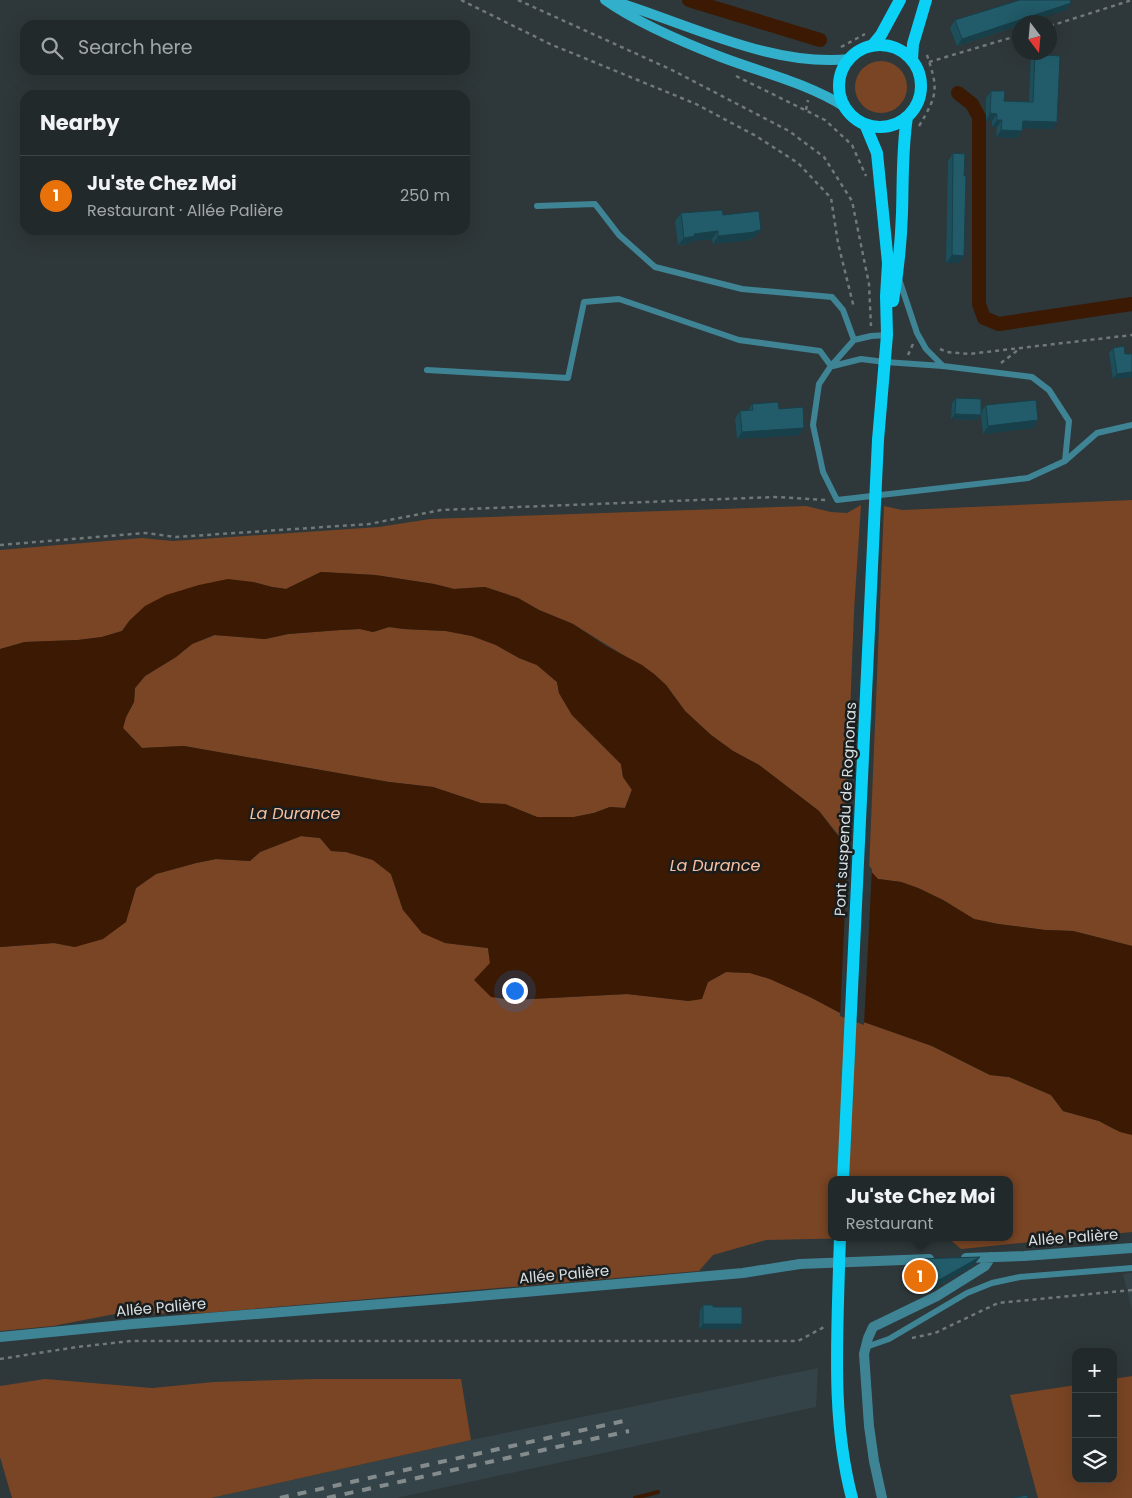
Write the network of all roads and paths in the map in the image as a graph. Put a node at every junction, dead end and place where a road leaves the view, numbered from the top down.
1 (461, 0) edge
2 (518, 0) edge
3 (605, 0) edge
4 (610, 0) edge
5 (900, 0) edge
6 (926, 0) edge
7 (1132, 0) edge
8 (1057, 24) edge
9 (867, 33) dead end
10 (1012, 37) edge
11 (872, 46) junction
12 (925, 48) dead end
13 (838, 50) dead end
14 (850, 59) junction
15 (929, 62) junction
16 (914, 63) junction
17 (728, 72) dead end
18 (845, 107) junction
19 (906, 118) junction
20 (865, 124) junction
21 (918, 128) dead end
22 (857, 156) dead end
23 (537, 206) dead end
24 (898, 274) junction
25 (848, 326) junction
26 (917, 334) junction
27 (1132, 335) edge
28 (871, 336) junction
29 (887, 336) junction
30 (854, 340) junction
31 (926, 349) junction
32 (1020, 349) junction
33 (884, 362) junction
34 (905, 363) junction
35 (831, 366) junction
36 (943, 366) junction
37 (427, 370) dead end
38 (989, 371) junction
39 (1132, 425) edge
40 (1065, 462) junction
41 (837, 500) junction
42 (0, 545) edge
43 (843, 1176) edge
44 (840, 1241) edge
45 (1132, 1248) edge
46 (991, 1257) junction
47 (1132, 1268) edge
48 (1132, 1290) edge
49 (838, 1319) junction
50 (896, 1335) junction
51 (0, 1337) edge
52 (866, 1347) junction
53 (0, 1359) edge
54 (852, 1498) edge
55 (882, 1498) edge

1 - 25 path
2 - 28 path
3 - 18 main road
4 - 14 main road
5 - 11 main road
6 - 16 main road
7 - 8 path
9 - 13 path
10 - 15 path
11 - 14 main road
11 - 16 main road
12 - 15 path
14 - 18 main road
15 - 16 path
15 - 21 path
16 - 19 main road
17 - 22 path
18 - 20 main road
19 - 20 main road
19 - 24 main road
20 - 29 main road
23 - 25 lane
24 - 26 lane
24 - 29 main road
25 - 30 lane
26 - 31 lane
26 - 34 path
27 - 32 path
28 - 29 lane
28 - 30 lane
29 - 33 main road, Pont suspendu de Rognonas
30 - 35 lane
31 - 32 path
31 - 36 lane
32 - 38 path
33 - 34 lane
33 - 35 lane
33 - 43 main road, Pont suspendu de Rognonas, bridge
34 - 36 lane
35 - 37 lane
35 - 41 lane
36 - 38 lane
38 - 40 lane
39 - 40 lane
40 - 41 lane
41 - 42 path
44 - 49 main road, bridge
45 - 46 street, Allée Palière
46 - 51 street, Allée Palière
46 - 52 street
47 - 50 lane
48 - 50 path
49 - 53 path
49 - 54 main road
50 - 52 lane
52 - 55 street

